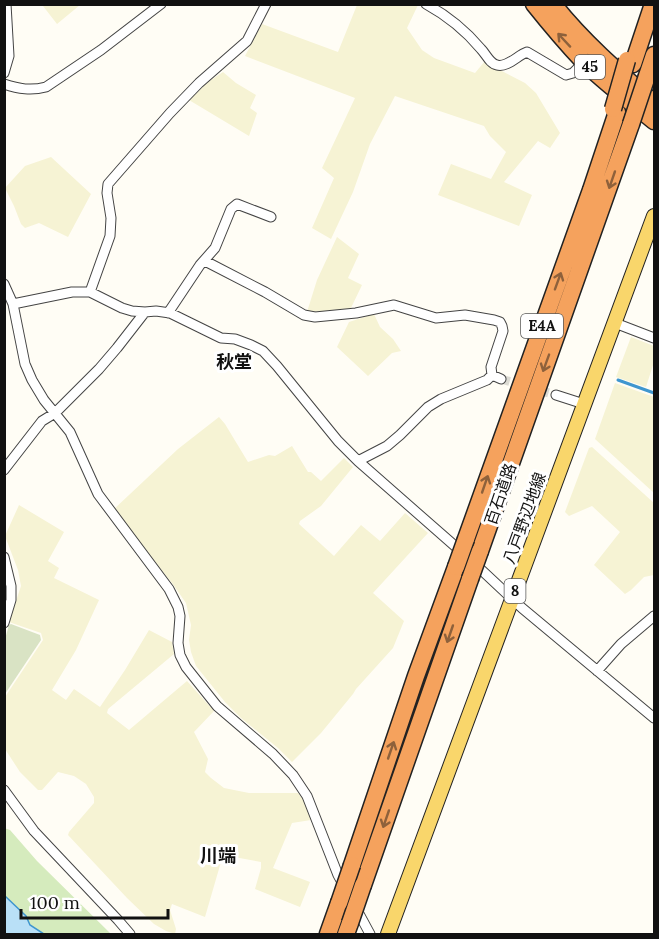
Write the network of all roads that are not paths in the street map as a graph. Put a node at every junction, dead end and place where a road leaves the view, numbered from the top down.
1 (6, 4) edge
2 (161, 4) edge
3 (266, 4) edge
4 (426, 4) edge
5 (534, 4) edge
6 (553, 4) edge
7 (642, 4) edge
8 (653, 4) edge
9 (654, 55) edge
10 (584, 62) junction
11 (630, 62) junction
12 (4, 73) edge
13 (4, 84) edge
14 (654, 92) edge
15 (654, 103) edge
16 (654, 121) edge
17 (633, 126) junction
18 (271, 216) dead end
19 (654, 216) edge
20 (205, 261) junction
21 (4, 284) edge
22 (90, 292) junction
23 (13, 304) junction
24 (145, 312) junction
25 (168, 313) junction
26 (615, 323) junction
27 (654, 338) edge
28 (556, 395) tunnel mouth
29 (584, 404) junction
30 (55, 413) junction
31 (358, 461) junction
32 (4, 470) edge
33 (4, 557) edge
34 (512, 598) junction
35 (654, 616) edge
36 (4, 623) edge
37 (597, 671) junction
38 (654, 718) edge
39 (4, 790) edge
40 (348, 929) edge
41 (389, 932) edge
42 (130, 934) edge
43 (328, 934) edge
44 (370, 934) edge

1 - 12 street
2 - 13 street
3 - 22 street
4 - 10 street
10 -> 5 highway, 45
6 - 15 highway, 45
7 - 11 highway
8 - 11 highway
9 - 17 highway, 百石道路 / E4A, bridge
10 - 16 highway, 45
43 -> 11 highway, 百石道路 / E4A, bridge
14 - 17 highway
17 -> 40 highway, 百石道路 / E4A, bridge
18 - 20 street
19 - 26 main road, 八戸野辺地線 / 8
20 - 25 street
20 - 31 street
21 - 23 street
22 - 23 street
22 - 24 street
23 - 30 street
24 - 25 street
24 - 30 street
25 - 31 street
26 - 27 street
26 - 29 main road, 八戸野辺地線 / 8
28 - 29 street
29 - 34 main road, 八戸野辺地線 / 8
30 - 32 street
30 - 44 street
31 - 34 street
33 - 36 street
34 - 37 street
34 - 41 main road, 八戸野辺地線 / 8
35 - 37 street
37 - 38 street
39 - 42 street

